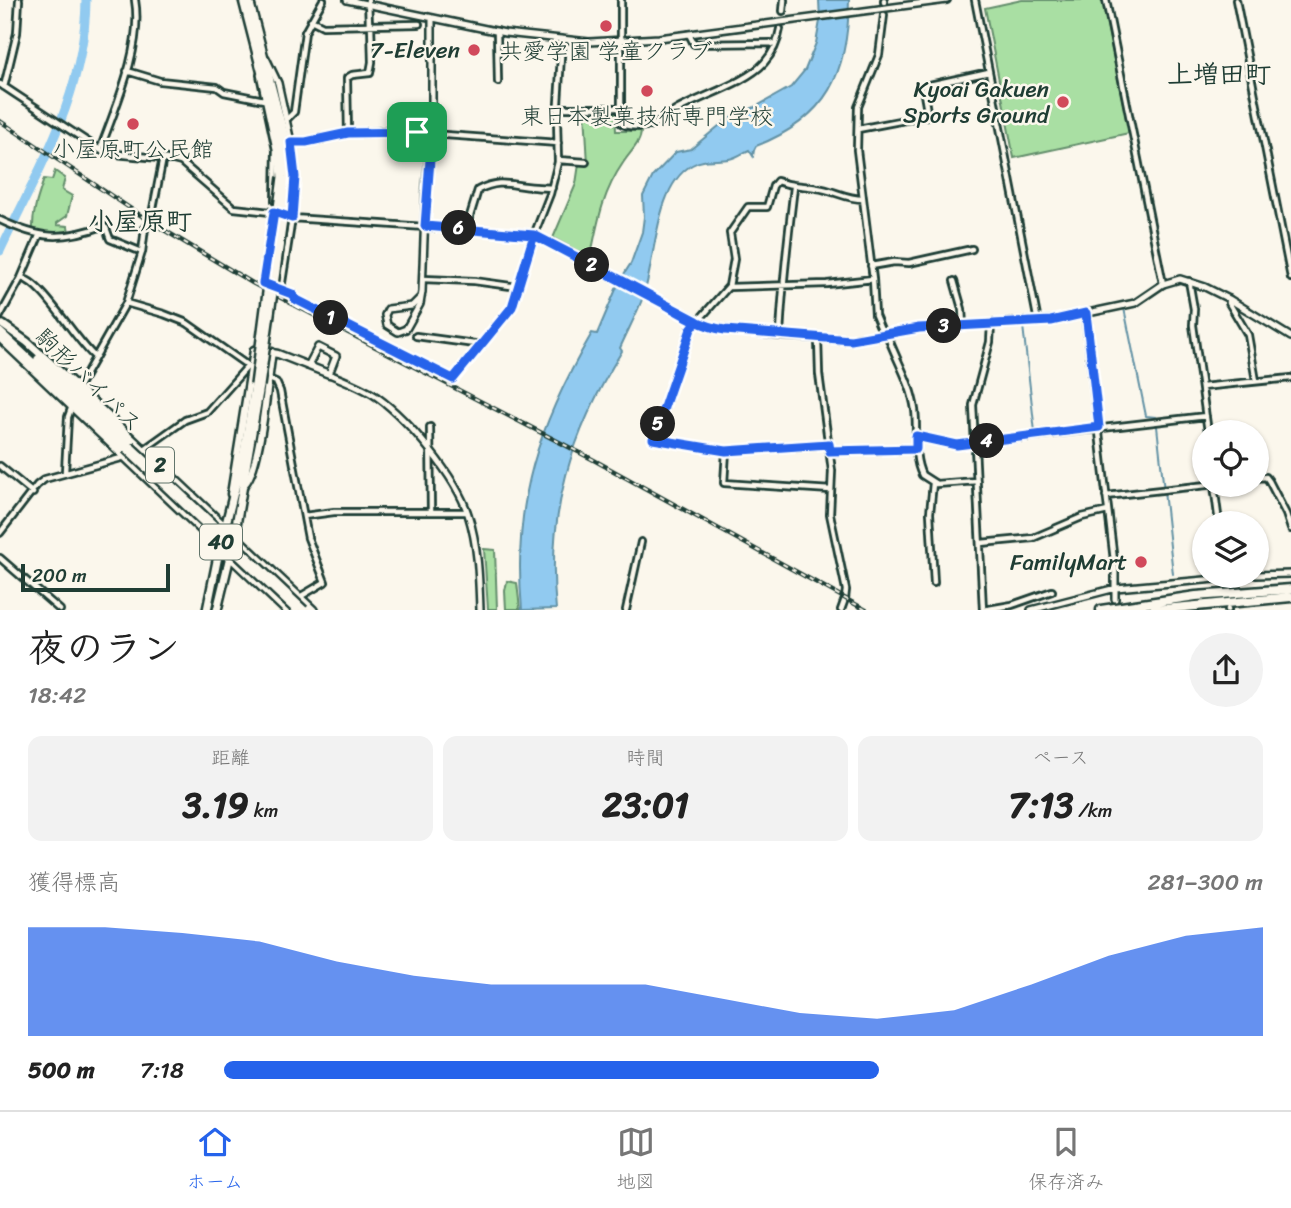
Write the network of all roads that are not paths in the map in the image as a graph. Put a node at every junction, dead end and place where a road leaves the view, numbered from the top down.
1 (19, 0) edge
2 (135, 0) edge
3 (243, 0) edge
4 (249, 0) edge
5 (323, 0) edge
6 (347, 0) edge
7 (621, 0) edge
8 (784, 0) edge
9 (947, 0) edge
10 (975, 0) edge
11 (1106, 0) edge
12 (1236, 0) edge
13 (367, 2) edge
14 (783, 12) tunnel mouth
15 (884, 15) dead end
16 (432, 18) junction
17 (311, 20) junction
18 (370, 24) junction
19 (419, 24) dead end
20 (780, 29) tunnel mouth
21 (497, 31) junction
22 (689, 34) junction
23 (562, 40) junction
24 (621, 42) junction
25 (775, 45) junction
26 (266, 58) junction
27 (261, 70) junction
28 (127, 71) junction
29 (989, 72) junction
30 (498, 82) dead end
31 (2, 85) edge
32 (264, 99) junction
33 (559, 108) junction
34 (621, 108) junction
35 (287, 119) junction
36 (858, 129) junction
37 (348, 133) junction
38 (432, 133) junction
39 (291, 142) junction
40 (558, 143) junction
41 (100, 150) junction
42 (163, 158) junction
43 (558, 160) junction
44 (586, 162) dead end
45 (286, 177) junction
46 (794, 187) junction
47 (552, 188) junction
48 (863, 200) junction
49 (274, 212) junction
50 (292, 218) junction
51 (151, 219) dead end
52 (0, 220) edge
53 (425, 226) junction
54 (145, 228) dead end
55 (466, 229) junction
56 (534, 235) junction
57 (39, 236) junction
58 (972, 249) dead end
59 (142, 252) junction
60 (871, 265) junction
61 (21, 278) junction
62 (1291, 278) edge
63 (423, 279) junction
64 (873, 279) junction
65 (954, 281) dead end
66 (1189, 281) junction
67 (1163, 284) junction
68 (518, 287) junction
69 (729, 287) junction
70 (782, 287) junction
71 (281, 289) junction
72 (421, 297) junction
73 (1229, 299) junction
74 (126, 303) junction
75 (665, 304) joint
76 (1086, 313) junction
77 (0, 316) edge
78 (697, 321) junction
79 (1038, 322) junction
80 (991, 324) junction
81 (963, 326) junction
82 (1, 327) edge
83 (885, 334) junction
84 (415, 336) dead end
85 (780, 336) junction
86 (1291, 337) edge
87 (0, 338) edge
88 (818, 339) junction
89 (482, 345) junction
90 (272, 352) junction
91 (95, 357) junction
92 (308, 366) junction
93 (249, 367) junction
94 (329, 374) junction
95 (1291, 377) edge
96 (269, 379) junction
97 (1256, 381) junction
98 (258, 385) junction
99 (1202, 387) junction
100 (78, 388) junction
101 (72, 406) junction
102 (1206, 416) junction
103 (1206, 420) edge
104 (430, 427) dead end
105 (1099, 427) junction
106 (916, 436) junction
107 (975, 443) junction
108 (829, 448) junction
109 (916, 449) junction
110 (142, 450) junction
111 (430, 451) junction
112 (726, 451) junction
113 (128, 452) junction
114 (0, 466) edge
115 (65, 472) junction
116 (977, 481) junction
117 (1269, 481) edge
118 (933, 483) junction
119 (243, 485) junction
120 (1192, 487) edge
121 (831, 491) junction
122 (33, 493) junction
123 (1106, 496) junction
124 (231, 503) junction
125 (1108, 511) junction
126 (431, 512) junction
127 (467, 512) junction
128 (304, 516) junction
129 (1290, 522) edge
130 (226, 526) junction
131 (1291, 529) edge
132 (0, 533) edge
133 (234, 534) junction
134 (641, 542) dead end
135 (981, 543) junction
136 (220, 547) junction
137 (230, 556) junction
138 (0, 558) edge
139 (243, 568) junction
140 (1115, 569) joint
141 (227, 571) junction
142 (1291, 574) edge
143 (1269, 575) edge
144 (1192, 580) edge
145 (934, 583) dead end
146 (1116, 588) junction
147 (1291, 589) edge
148 (1052, 591) dead end
149 (299, 597) junction
150 (1291, 597) edge
151 (1115, 599) dead end
152 (285, 609) edge
153 (60, 610) edge
154 (207, 610) edge
155 (217, 610) edge
156 (296, 610) edge
157 (304, 610) edge
158 (313, 610) edge
159 (480, 610) edge
160 (626, 610) edge
161 (841, 610) edge
162 (1031, 610) edge
163 (1101, 610) edge
164 (1154, 610) edge

1 - 31 street
2 - 28 street
3 - 27 main road, 40
4 - 26 main road, 40
5 - 17 street
6 - 13 street
7 - 24 street
8 - 14 street
9 - 22 street
10 - 29 street
11 - 67 street
12 - 62 street
13 - 16 street
13 - 18 street
15 - 36 street
16 - 21 street
16 - 38 street
17 - 18 street
17 - 35 street
18 - 19 street
18 - 37 street
20 - 25 street
21 - 23 street
21 - 30 street
22 - 24 street
22 - 25 street
23 - 24 street
23 - 33 street
24 - 34 street
25 - 34 street
26 - 35 street
26 - 45 main road, 40
27 - 32 street
27 - 45 main road, 40
28 - 32 street
28 - 41 street
29 - 36 street
29 - 79 street
31 - 41 street
32 - 49 street
33 - 34 street
33 - 40 street
35 - 39 street
36 - 48 street
37 - 38 street
37 - 39 street
38 - 40 street
38 - 53 street
39 - 50 street
40 - 43 street
41 - 42 street
42 - 49 street
42 - 51 street
43 - 44 street
43 - 47 street
45 - 98 main road, 40, bridge
46 - 48 street
46 - 69 street
46 - 70 street
47 - 55 street
47 - 56 street
48 - 60 street
49 - 50 street
49 - 71 street
50 - 53 street
50 - 71 street
52 - 57 street
53 - 55 street
53 - 63 street
54 - 59 street
55 - 56 street
56 - 68 street
56 - 75 street
57 - 59 street
57 - 61 street
58 - 60 street
59 - 74 street
60 - 64 street
61 - 77 street
61 - 91 street
63 - 68 street
63 - 72 street
64 - 70 street
64 - 83 street
65 - 81 street
66 - 67 street
66 - 73 street
66 - 99 street
67 - 76 street
68 - 89 street
69 - 70 street
69 - 78 street
70 - 85 street
71 - 89 street
72 - 72 street
73 - 86 street
73 - 97 street
74 - 91 street
74 - 93 street
75 - 78 street
76 - 79 street
76 - 105 street
78 - 85 street
78 - 112 street
79 - 80 street
80 - 81 street
80 - 107 street
81 - 83 street
82 - 100 main road, 2
82 - 113 main road, 駒形バイパス / 2
83 - 88 street
83 - 106 street
84 - 89 street
85 - 88 street
87 - 101 main road, 2
88 - 108 street
90 - 92 main road
90 - 93 main road
90 - 96 main road
91 - 100 street
92 - 94 main road
92 - 94 street
93 - 110 street
93 - 124 main road
94 - 111 street
95 - 97 street
96 - 119 main road
96 - 128 street
97 - 99 street
98 - 119 main road, 40
98 - 124 main road, 40
99 - 102 street
100 - 110 main road, 2
101 - 113 main road, 2
101 - 115 street
102 - 103 street
102 - 105 street
104 - 111 street
105 - 107 street
105 - 123 street
106 - 107 street
106 - 109 street
107 - 116 street
108 - 109 street
108 - 112 street
108 - 121 street
109 - 118 street
110 - 130 main road, 2
111 - 126 street
111 - 127 street
112 - 121 street
113 - 115 street
113 - 136 main road, 2
113 - 156 main road, 駒形バイパス / 2, bridge
113 - 157 main road, 駒形バイパス / 2, bridge
114 - 122 street
115 - 122 street
116 - 118 street
116 - 135 street
117 - 129 street
118 - 145 street
119 - 133 main road, 40
120 - 123 street
121 - 161 street
122 - 132 street
123 - 125 street
124 - 130 main road, 40
125 - 135 street
125 - 140 street
126 - 127 street
126 - 128 street
127 - 159 street
128 - 149 street
129 - 131 street
130 - 133 main road, 2
130 - 136 main road, 40
133 - 137 main road, 40
133 - 149 main road, 2
134 - 160 street
135 - 148 street
136 - 137 main road, 2
136 - 154 main road, 40
137 - 139 main road, 2
137 - 141 main road, 40
138 - 153 street
139 - 141 main road
139 - 152 main road, 2
140 - 146 street
141 - 155 main road, 40
142 - 143 street
144 - 146 street
146 - 151 street
146 - 162 street
147 - 163 highway
149 - 152 street
149 - 158 main road, 2
150 - 164 highway

